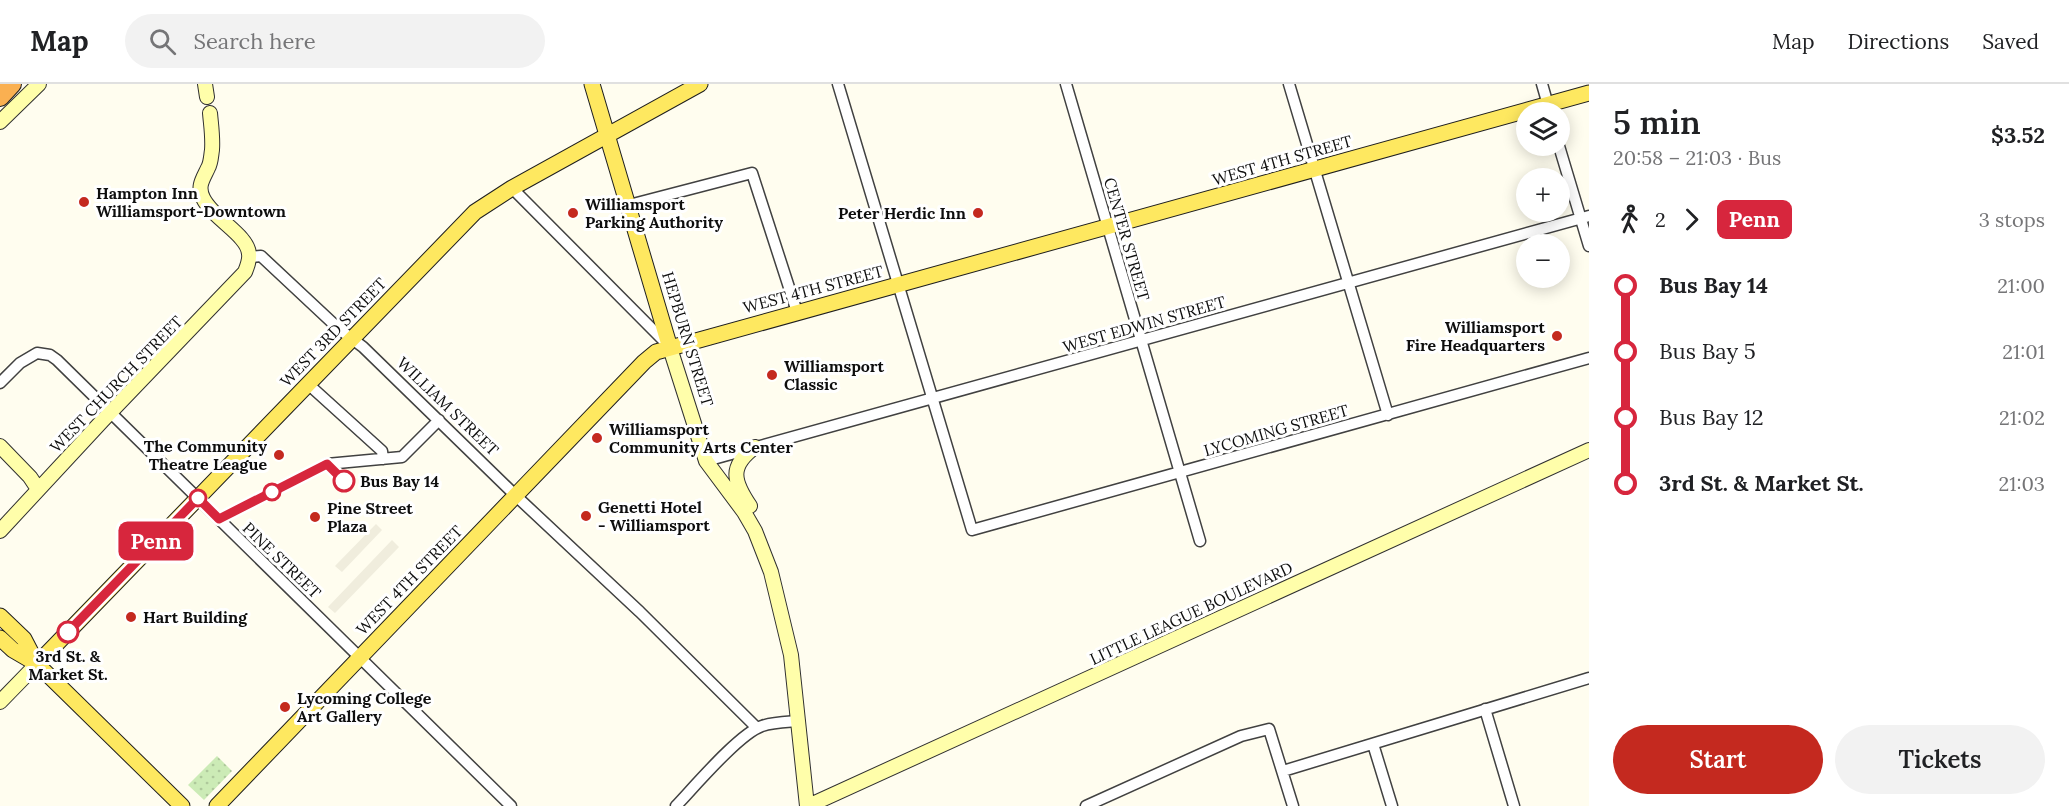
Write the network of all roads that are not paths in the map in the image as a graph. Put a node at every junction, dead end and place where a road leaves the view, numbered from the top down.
1 (12, 84) edge
2 (39, 84) edge
3 (592, 84) edge
4 (700, 84) edge
5 (838, 84) edge
6 (1066, 84) edge
7 (1289, 84) edge
8 (1542, 84) edge
9 (206, 91) edge
10 (1589, 93) edge
11 (0, 97) edge
12 (1547, 102) edge
13 (1565, 102) edge
14 (210, 113) joint
15 (1516, 117) edge
16 (0, 122) edge
17 (607, 135) junction
18 (1563, 156) edge
19 (1315, 170) junction
20 (512, 188) junction
21 (628, 205) junction
22 (1585, 217) edge
23 (1108, 228) junction
24 (1589, 246) edge
25 (250, 256) junction
26 (1349, 282) junction
27 (898, 285) junction
28 (797, 312) junction
29 (351, 338) junction
30 (1141, 340) junction
31 (670, 348) junction
32 (1589, 358) edge
33 (0, 383) edge
34 (308, 384) junction
35 (932, 398) junction
36 (110, 412) junction
37 (1388, 415) junction
38 (439, 420) junction
39 (0, 446) edge
40 (755, 447) junction
41 (1589, 450) edge
42 (383, 459) junction
43 (706, 460) junction
44 (327, 464) dead end
45 (1180, 473) junction
46 (38, 489) junction
47 (515, 495) junction
48 (198, 498) junction
49 (0, 531) edge
50 (755, 531) junction
51 (1200, 541) dead end
52 (0, 616) edge
53 (0, 638) edge
54 (361, 658) junction
55 (37, 664) junction
56 (1589, 678) edge
57 (0, 702) edge
58 (1485, 709) junction
59 (799, 721) junction
60 (757, 728) junction
61 (1373, 744) junction
62 (1282, 771) junction
63 (182, 806) edge
64 (217, 806) edge
65 (511, 806) edge
66 (676, 806) edge
67 (807, 806) edge
68 (1086, 806) edge
69 (1293, 806) edge
70 (1392, 806) edge
71 (1514, 806) edge

1 - 11 highway
2 - 16 street
3 - 17 main road, HEPBURN STREET
4 - 17 main road, WEST 3RD STREET
5 - 27 street
6 - 23 street, CENTER STREET
7 - 19 street
8 - 12 street
9 - 14 street, WILLIAM STREET
10 - 13 main road, WEST 4TH STREET
14 - 25 street, WILLIAM STREET
15 - 19 main road, WEST 4TH STREET
17 - 20 main road, WEST 3RD STREET
17 - 21 main road, HEPBURN STREET
18 - 22 street
19 - 23 main road, WEST 4TH STREET
19 - 26 street
20 - 29 main road, WEST 3RD STREET
20 - 31 street
21 - 28 street
21 - 31 main road, HEPBURN STREET
22 - 24 street
22 - 26 street, WEST EDWIN STREET
23 - 27 main road, WEST 4TH STREET
23 - 30 street, CENTER STREET
25 - 29 street, WILLIAM STREET
25 - 36 street, WEST CHURCH STREET
26 - 30 street, WEST EDWIN STREET
26 - 37 street
27 - 28 main road, WEST 4TH STREET
27 - 35 street
28 - 31 main road, WEST 4TH STREET
29 - 34 main road, WEST 3RD STREET
29 - 38 street, WILLIAM STREET
30 - 35 street, WEST EDWIN STREET
30 - 45 street, CENTER STREET
31 - 43 street, HEPBURN STREET
31 - 47 main road, WEST 4TH STREET
32 - 37 street, LYCOMING STREET
33 - 36 street, PINE STREET
34 - 42 street
34 - 48 main road, WEST 3RD STREET
35 - 40 street, WEST EDWIN STREET
35 - 45 street, LYCOMING STREET
36 - 46 street, WEST CHURCH STREET
36 - 48 street, PINE STREET
37 - 45 street, LYCOMING STREET
38 - 42 street
38 - 47 street, WILLIAM STREET
39 - 46 street
40 - 43 street, WEST EDWIN STREET
40 - 50 street
41 - 67 street, LITTLE LEAGUE BOULEVARD
42 - 44 street
43 - 50 street, HEPBURN STREET
45 - 51 street, CENTER STREET
46 - 49 street, WEST CHURCH STREET
47 - 54 main road, WEST 4TH STREET
47 - 60 street, WILLIAM STREET
48 - 54 street, PINE STREET
48 - 55 main road, WEST 3RD STREET
50 - 59 street, HEPBURN STREET
52 - 55 main road
53 - 55 main road
54 - 64 main road, WEST 4TH STREET
54 - 65 street, PINE STREET
55 - 57 street
55 - 63 main road
56 - 58 street
58 - 61 street
58 - 71 street
59 - 60 street
59 - 67 street, HEPBURN STREET
60 - 66 street
61 - 62 street
61 - 70 street
62 - 68 street
62 - 69 street

